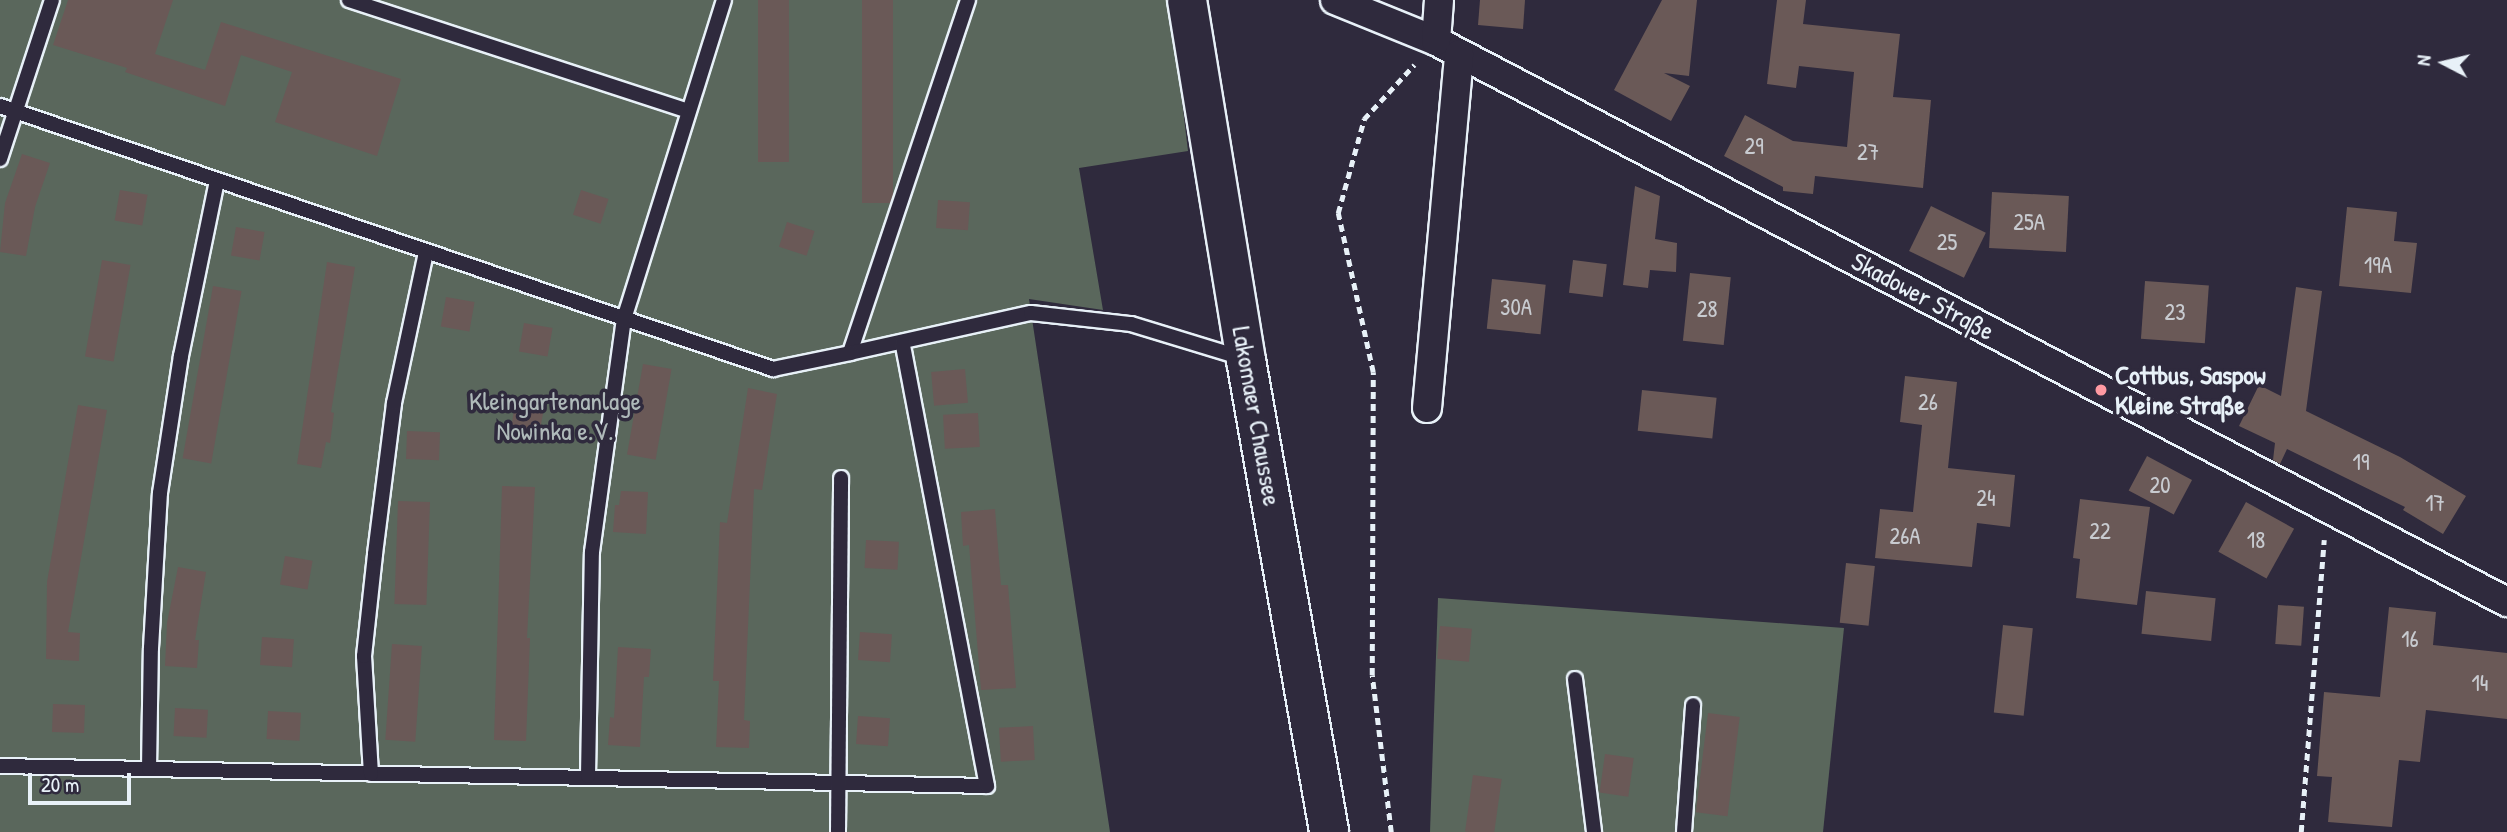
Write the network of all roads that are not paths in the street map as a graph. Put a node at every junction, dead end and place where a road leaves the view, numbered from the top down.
1 (52, 0) edge
2 (349, 0) edge
3 (724, 0) edge
4 (968, 0) edge
5 (1188, 0) edge
6 (1335, 0) edge
7 (1440, 0) edge
8 (1447, 47) junction
9 (7, 108) edge
10 (688, 111) junction
11 (0, 159) edge
12 (218, 181) junction
13 (426, 252) junction
14 (624, 319) junction
15 (902, 342) junction
16 (850, 353) junction
17 (1246, 360) junction
18 (1427, 408) dead end
19 (841, 478) dead end
20 (2507, 601) edge
21 (1575, 679) dead end
22 (1693, 705) dead end
23 (0, 766) edge
24 (149, 769) junction
25 (371, 774) junction
26 (588, 776) junction
27 (838, 783) junction
28 (838, 832) edge
29 (1329, 832) edge
30 (1594, 832) edge
31 (1684, 832) edge

1 - 9 lane
2 - 10 lane
3 - 10 lane
4 - 16 lane
5 - 17 street, Lakomaer Chaussee
6 - 8 street, Skadower Straße
7 - 8 street
8 - 18 street
8 - 20 street, Skadower Straße
9 - 11 lane
9 - 12 lane
10 - 14 lane
12 - 13 lane
12 - 24 lane
13 - 14 lane
13 - 25 lane
14 - 16 lane
14 - 26 lane
15 - 16 lane
15 - 17 lane
15 - 27 lane
17 - 29 street, Lakomaer Chaussee
19 - 27 lane
21 - 30 lane
22 - 31 lane
23 - 24 lane
24 - 25 lane
25 - 26 lane
26 - 27 lane
27 - 28 lane

